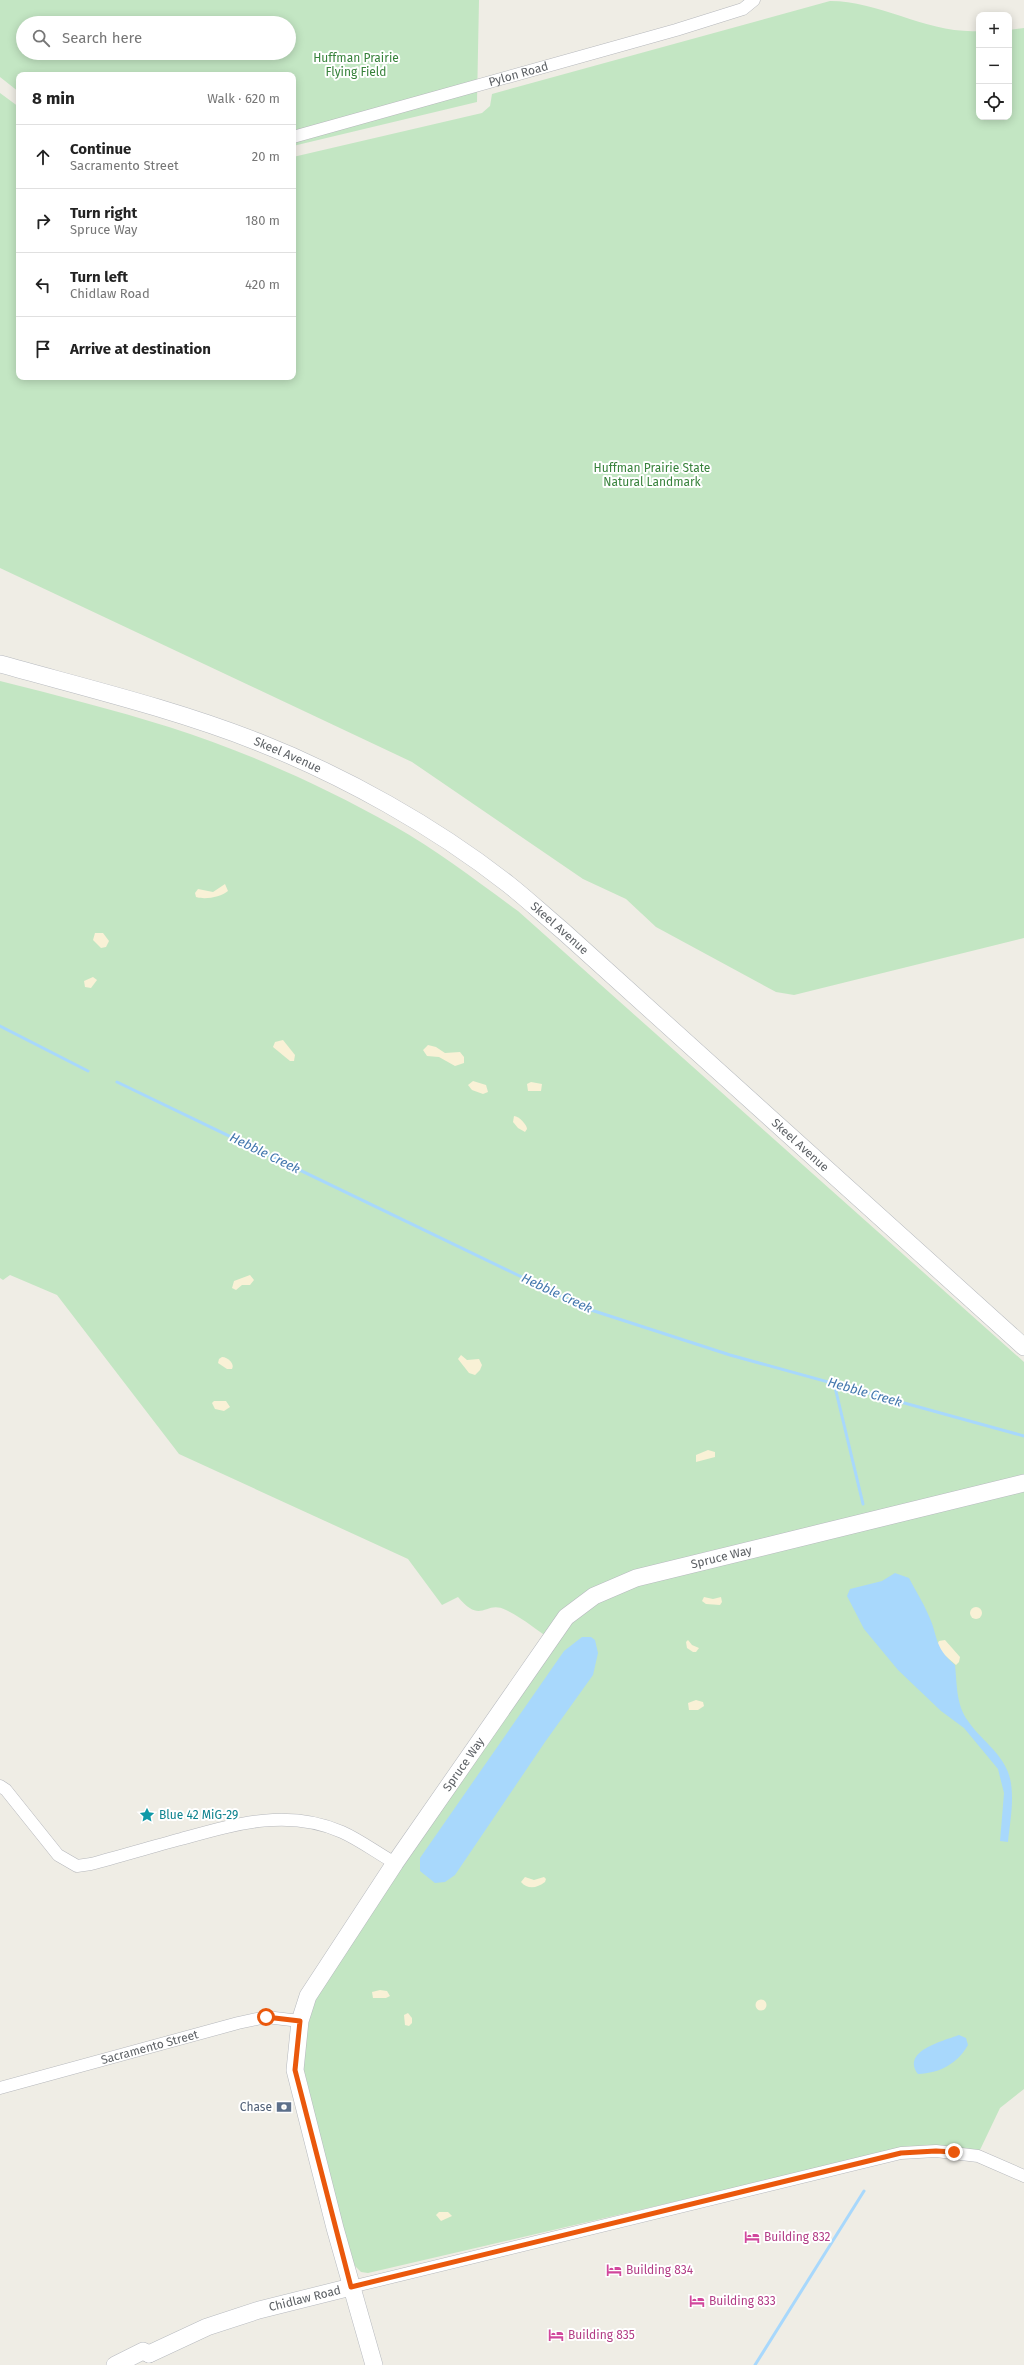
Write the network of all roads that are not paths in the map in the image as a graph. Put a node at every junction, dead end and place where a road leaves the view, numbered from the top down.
1 (754, 0) edge
2 (296, 136) edge
3 (0, 664) edge
4 (1024, 1347) edge
5 (1024, 1482) edge
6 (0, 1786) edge
7 (395, 1863) junction
8 (300, 2021) junction
9 (0, 2088) edge
10 (1024, 2176) edge
11 (351, 2287) junction
12 (147, 2360) edge
13 (115, 2365) edge
14 (374, 2365) edge

1 - 2 street, Pylon Road
3 - 4 street, Skeel Avenue
5 - 7 street, Spruce Way
6 - 7 street
7 - 8 street, Spruce Way
8 - 9 street, Sacramento Street
8 - 11 street, Spruce Way
10 - 11 street, Chidlaw Road
11 - 12 street, Chidlaw Road
11 - 14 street, Spruce Way
12 - 13 street, Chidlaw Road

